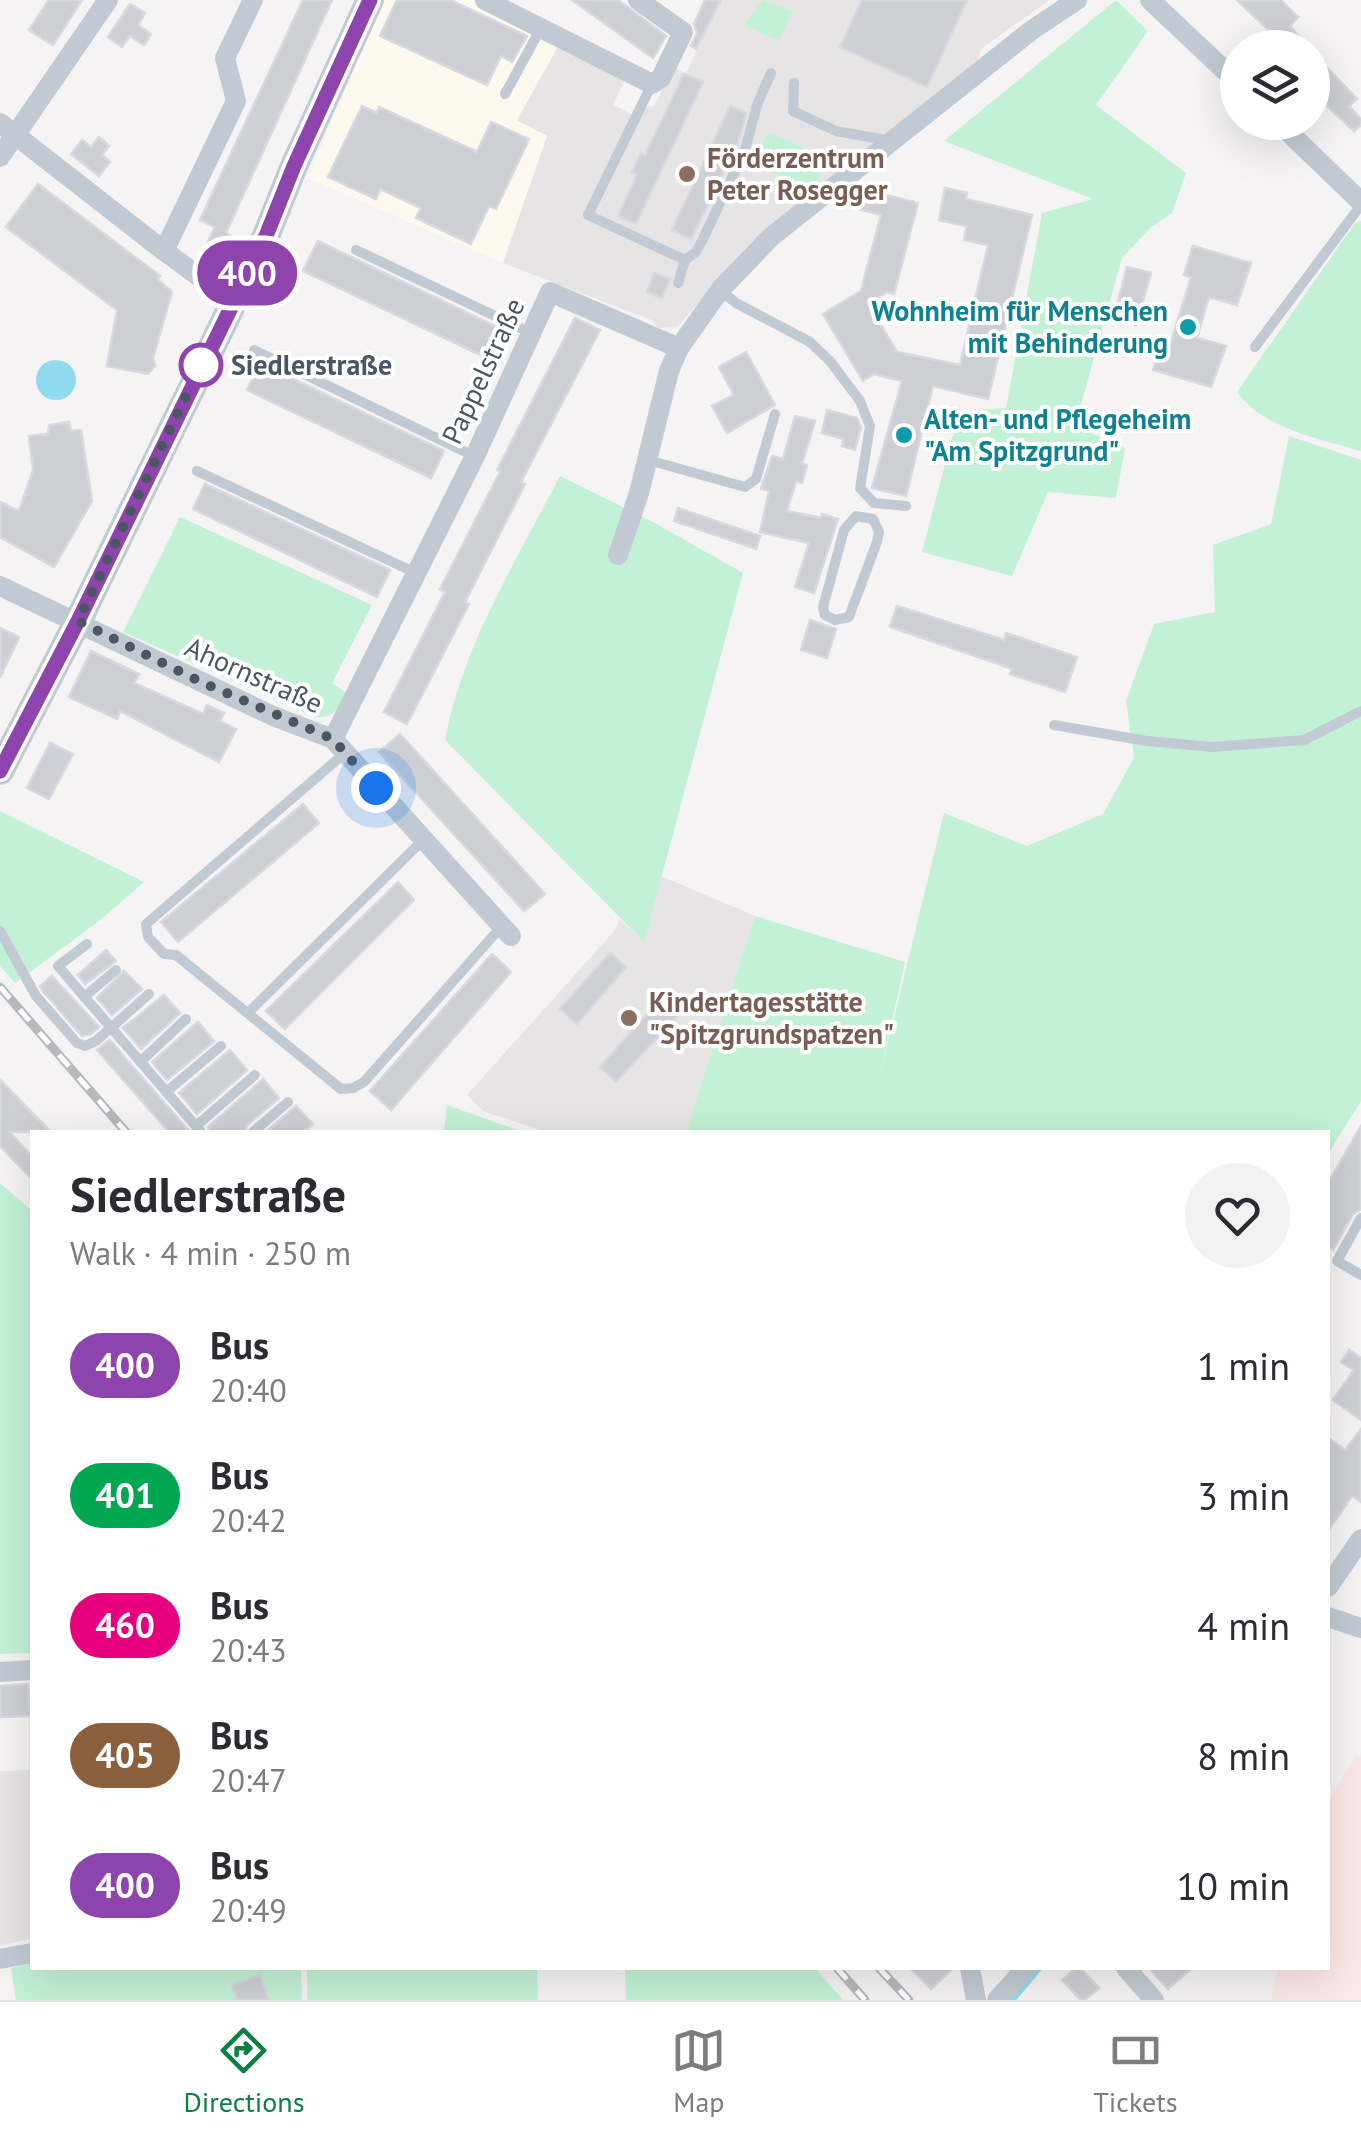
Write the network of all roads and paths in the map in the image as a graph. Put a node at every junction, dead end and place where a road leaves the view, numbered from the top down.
1 (108, 0) edge
2 (252, 0) edge
3 (370, 0) edge
4 (486, 0) edge
5 (638, 0) edge
6 (1077, 0) edge
7 (1150, 0) edge
8 (541, 28) junction
9 (1220, 66) edge
10 (771, 73) dead end
11 (652, 84) junction
12 (794, 84) dead end
13 (505, 94) dead end
14 (9, 129) edge
15 (1296, 140) edge
16 (892, 141) junction
17 (0, 157) edge
18 (1361, 204) edge
19 (164, 250) junction
20 (356, 250) dead end
21 (685, 260) junction
22 (678, 284) dead end
23 (720, 290) junction
24 (235, 297) junction
25 (532, 333) junction
26 (1255, 347) dead end
27 (679, 348) junction
28 (254, 350) dead end
29 (775, 414) dead end
30 (475, 456) junction
31 (647, 460) junction
32 (197, 471) dead end
33 (870, 500) junction
34 (906, 506) dead end
35 (865, 516) junction
36 (618, 556) dead end
37 (416, 573) junction
38 (0, 586) edge
39 (78, 621) junction
40 (1361, 711) edge
41 (1054, 725) dead end
42 (339, 746) junction
43 (0, 771) edge
44 (422, 841) junction
45 (0, 931) edge
46 (506, 932) joint
47 (88, 944) dead end
48 (116, 970) dead end
49 (150, 994) dead end
50 (84, 997) junction
51 (249, 1012) junction
52 (186, 1019) dead end
53 (111, 1028) junction
54 (221, 1046) dead end
55 (140, 1062) junction
56 (256, 1074) dead end
57 (166, 1092) junction
58 (288, 1102) dead end
59 (198, 1129) edge
60 (255, 1130) edge
61 (1361, 1218) edge
62 (1361, 1275) edge
63 (1361, 1539) edge
64 (1330, 1584) edge
65 (1330, 1618) edge
66 (1361, 1628) edge
67 (30, 1670) edge
68 (0, 1672) edge
69 (30, 1952) edge
70 (0, 1959) edge
71 (970, 1970) edge
72 (1024, 1970) edge
73 (1128, 1970) edge
74 (976, 2000) edge
75 (997, 2000) edge
76 (1154, 2000) edge

1 - 14 street
2 - 19 street
3 - 24 street
4 - 8 street
5 - 11 street
6 - 16 street
7 - 9 street
8 - 11 street
8 - 13 lane
10 - 21 lane
11 - 21 lane
12 - 16 lane
14 - 17 street
14 - 19 street
15 - 18 street
16 - 23 street
18 - 26 lane
19 - 24 street
20 - 25 lane
21 - 22 lane
23 - 27 street
23 - 33 lane
24 - 39 street
25 - 27 street, Pappelstraße
25 - 30 street, Pappelstraße
27 - 31 street
28 - 30 lane
29 - 31 lane
30 - 37 street, Pappelstraße
31 - 36 street
32 - 37 lane
33 - 34 lane
33 - 35 lane
35 - 35 lane
37 - 42 street, Pappelstraße
38 - 39 street, Ahornstraße
39 - 42 street, Ahornstraße
39 - 43 street
40 - 41 lane
42 - 44 street, Ahornstraße
42 - 51 lane
44 - 46 street, Ahornstraße
44 - 51 lane
45 - 53 lane
46 - 51 lane
47 - 50 lane
48 - 50 lane
49 - 53 lane
50 - 53 lane
52 - 55 lane
53 - 55 lane
54 - 57 lane
55 - 57 lane
56 - 59 lane
57 - 59 lane
58 - 60 lane
61 - 62 lane
63 - 64 street
65 - 66 street
67 - 68 street
69 - 70 street
71 - 74 street
72 - 75 street
73 - 76 street

